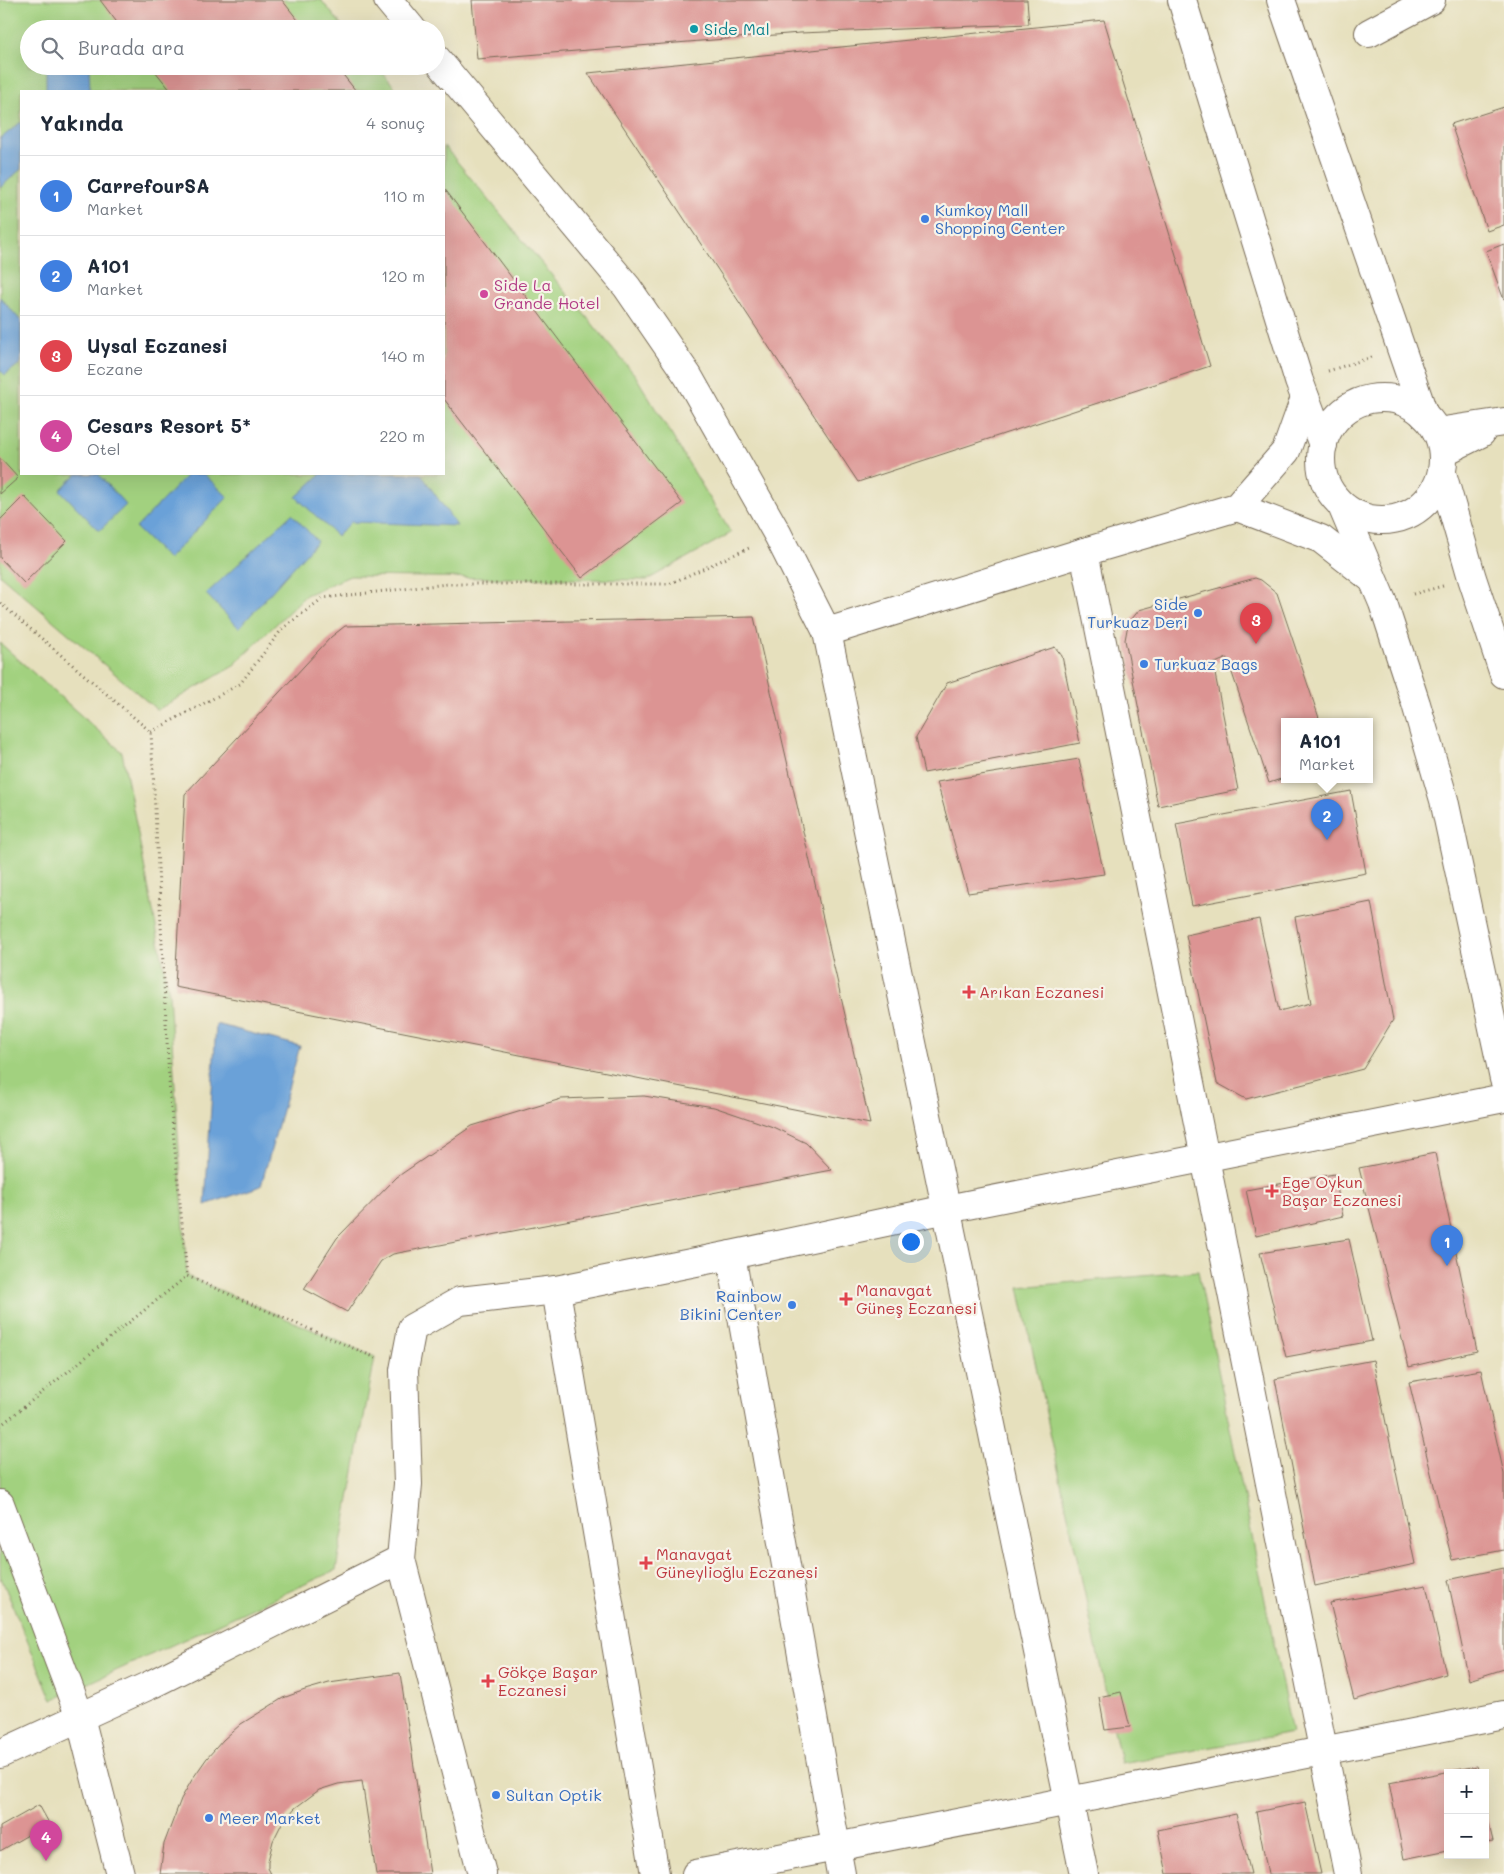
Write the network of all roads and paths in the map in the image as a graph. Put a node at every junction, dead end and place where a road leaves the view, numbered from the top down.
1 (388, 0) edge
2 (1182, 0) edge
3 (1281, 0) edge
4 (1431, 0) edge
5 (405, 20) edge
6 (1369, 33) dead end
7 (445, 69) edge
8 (1401, 348) junction
9 (1302, 390) junction
10 (1503, 422) edge
11 (1437, 443) junction
12 (1322, 445) junction
13 (1342, 506) junction
14 (1236, 507) junction
15 (778, 535) junction
16 (1084, 552) junction
17 (1472, 578) junction
18 (1377, 591) junction
19 (0, 602) edge
20 (826, 632) junction
21 (1504, 674) edge
22 (151, 732) junction
23 (1504, 1079) edge
24 (1504, 1098) edge
25 (1205, 1157) junction
26 (947, 1209) junction
27 (731, 1255) junction
28 (187, 1276) junction
29 (556, 1290) junction
30 (404, 1370) junction
31 (0, 1426) edge
32 (0, 1504) edge
33 (402, 1559) junction
34 (1504, 1715) edge
35 (80, 1717) junction
36 (1324, 1751) junction
37 (0, 1754) edge
38 (1069, 1802) junction
39 (836, 1846) junction
40 (120, 1874) edge
41 (482, 1874) edge
42 (655, 1874) edge
43 (696, 1874) edge
44 (841, 1874) edge
45 (1084, 1874) edge
46 (1348, 1874) edge

1 - 5 street
2 - 9 street
3 - 8 street
4 - 6 street
7 - 15 street
8 - 9 path
8 - 11 street
9 - 12 street
9 - 14 street
10 - 11 street
11 - 12 street
11 - 13 street
11 - 17 street
12 - 13 street
13 - 18 street
14 - 16 street
14 - 18 street
15 - 20 street
15 - 22 path
16 - 20 street
16 - 25 street
17 - 18 path
17 - 21 street
18 - 23 street
19 - 22 path
20 - 26 street
22 - 28 path
24 - 25 street
25 - 26 street
25 - 36 street
26 - 27 street
26 - 38 street
27 - 29 street
27 - 39 street
28 - 30 path
28 - 31 path
29 - 30 street
29 - 42 street
30 - 33 street
32 - 35 street
33 - 35 street
33 - 41 street
34 - 36 street
35 - 37 street
35 - 40 street
36 - 38 street
36 - 46 street
38 - 39 street
38 - 45 street
39 - 43 street
39 - 44 street

